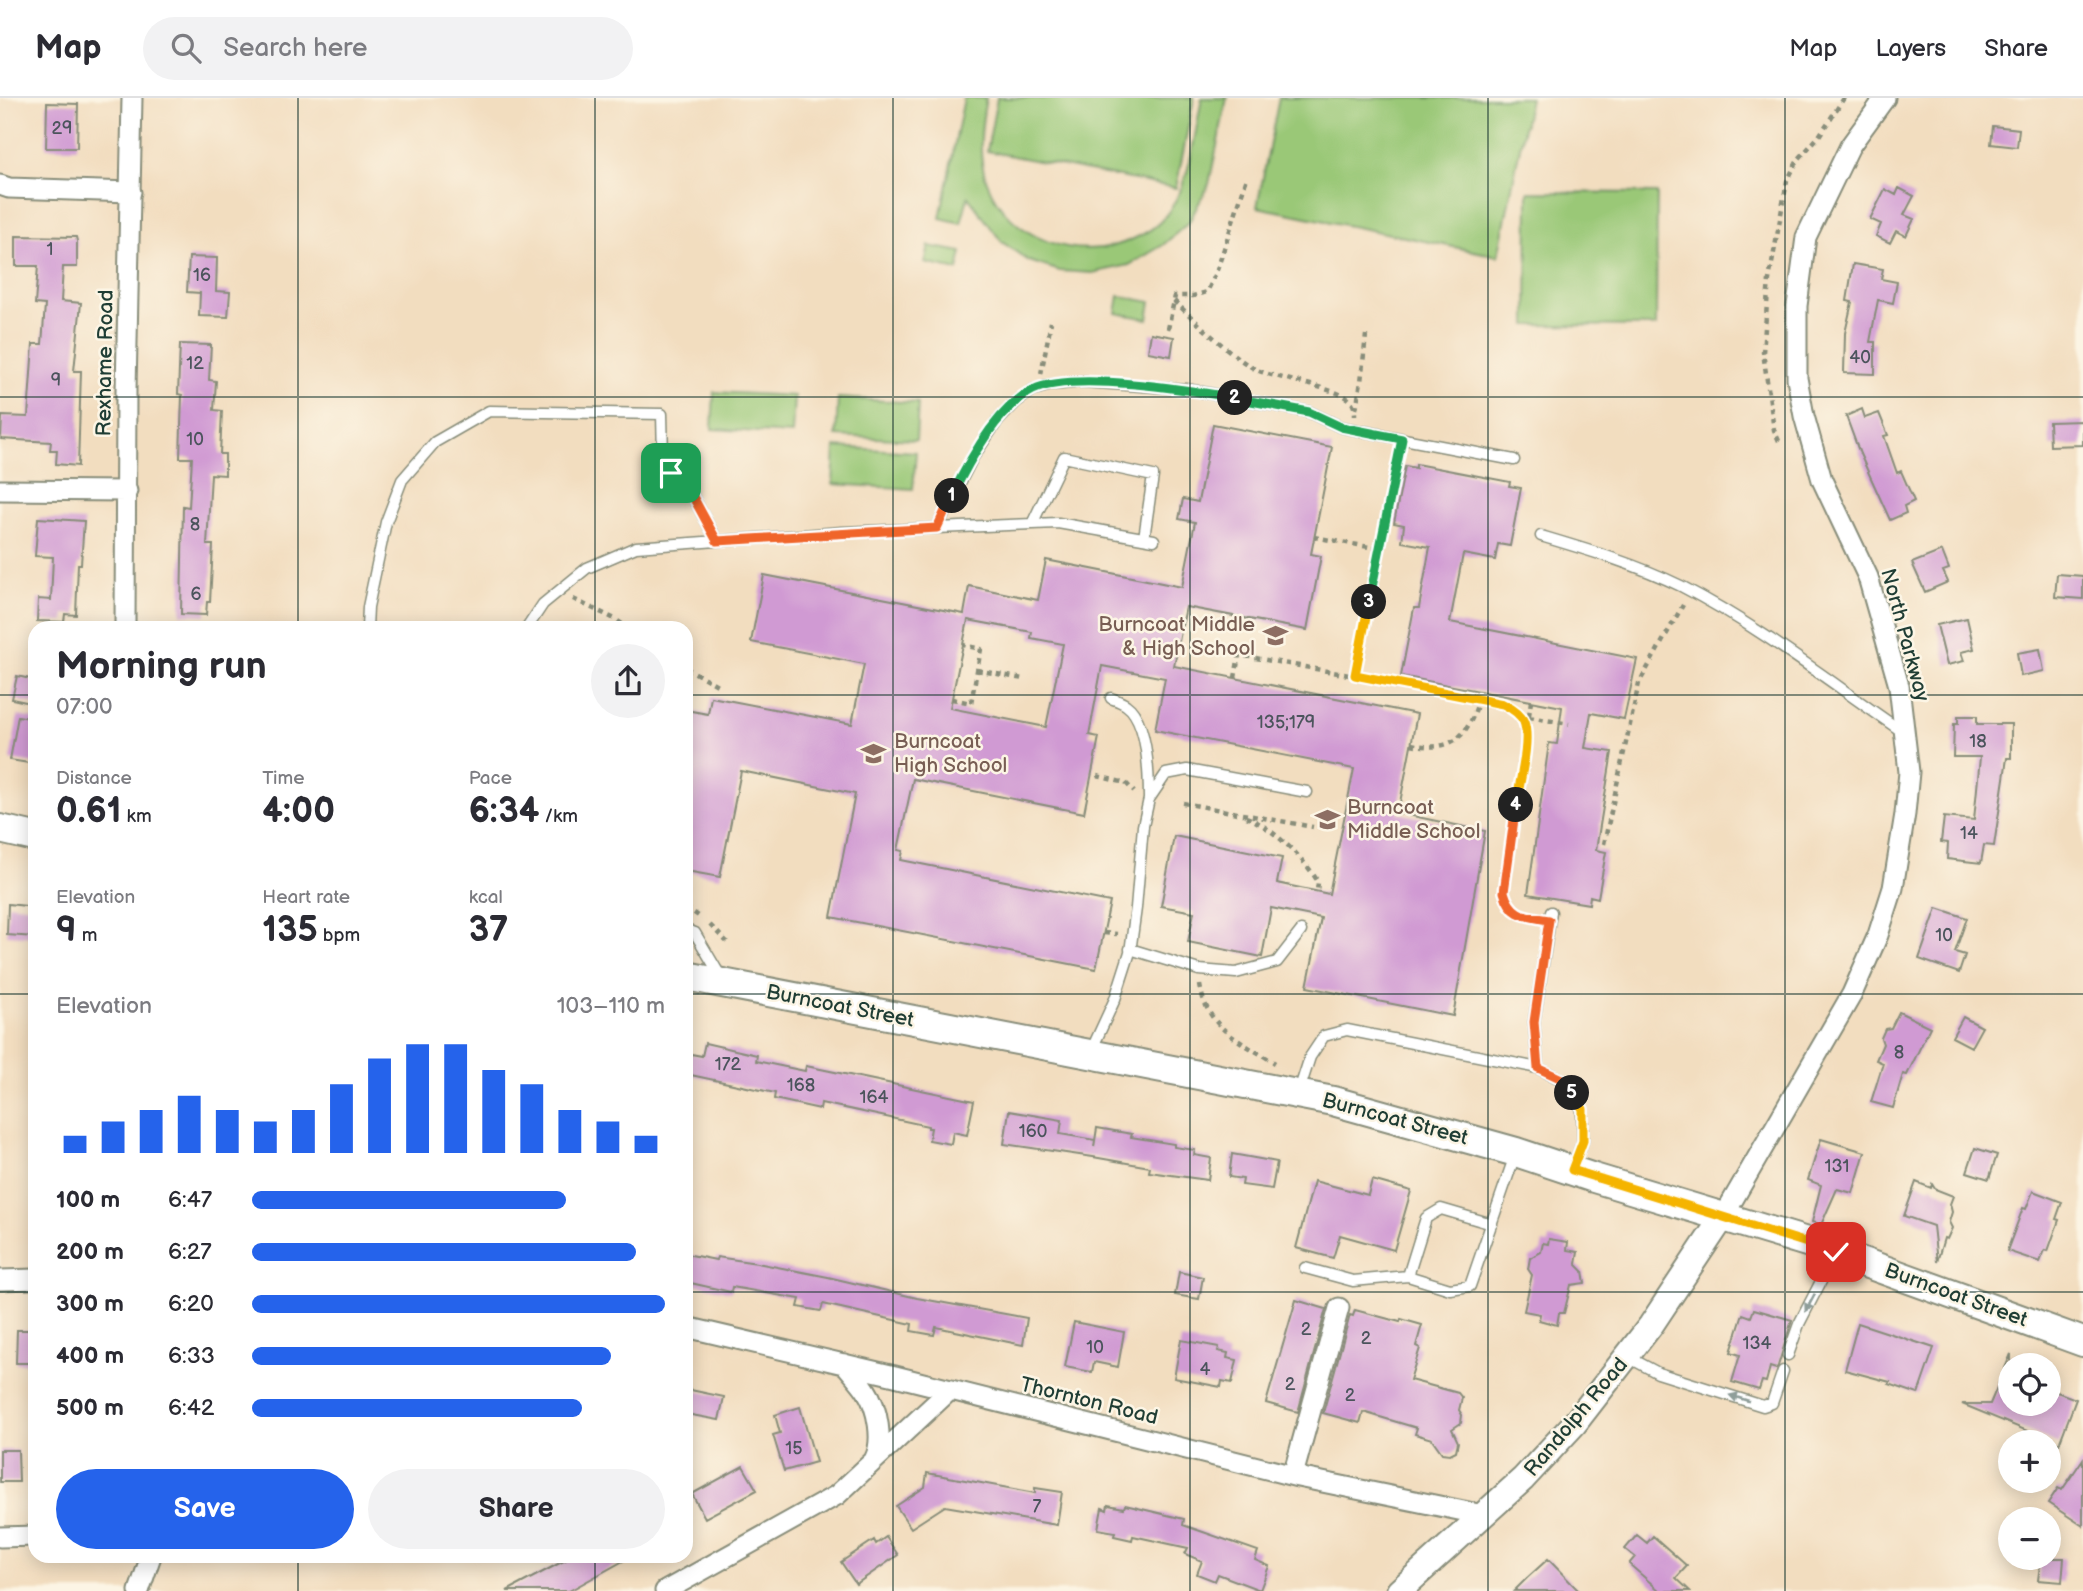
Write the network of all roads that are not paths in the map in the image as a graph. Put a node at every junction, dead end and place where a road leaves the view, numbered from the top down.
1 (132, 98) edge
2 (1885, 98) edge
3 (0, 185) edge
4 (131, 192) junction
5 (1514, 460) dead end
6 (0, 490) edge
7 (127, 491) junction
8 (1032, 524) junction
9 (937, 528) junction
10 (1541, 536) dead end
11 (717, 541) junction
12 (125, 621) edge
13 (367, 621) edge
14 (532, 621) edge
15 (1111, 698) dead end
16 (1906, 734) junction
17 (1307, 792) dead end
18 (1149, 799) junction
19 (0, 828) edge
20 (28, 834) edge
21 (1550, 916) road end
22 (1301, 931) dead end
23 (693, 932) edge
24 (1130, 949) junction
25 (693, 977) edge
26 (725, 983) junction
27 (1090, 1055) junction
28 (1538, 1068) junction
29 (1298, 1094) junction
30 (1516, 1152) junction
31 (1572, 1170) junction
32 (1723, 1217) junction
33 (1492, 1224) junction
34 (1836, 1252) junction
35 (1305, 1268) dead end
36 (1408, 1276) junction
37 (28, 1279) edge
38 (0, 1280) edge
39 (1339, 1308) dead end
40 (693, 1330) edge
41 (2083, 1342) edge
42 (1788, 1355) dead end
43 (1628, 1357) junction
44 (845, 1364) junction
45 (1783, 1371) dead end
46 (950, 1390) junction
47 (873, 1461) junction
48 (1293, 1475) junction
49 (1483, 1515) junction
50 (0, 1536) edge
51 (28, 1536) edge
52 (149, 1563) edge
53 (139, 1591) edge
54 (665, 1591) edge
55 (1399, 1591) edge

1 - 4 street, Rexhame Road
2 - 16 street, North Parkway
3 - 4 street
4 - 7 street, Rexhame Road
5 - 9 lane
6 - 7 street
7 - 12 street, Rexhame Road
8 - 8 lane
8 - 9 lane
9 - 11 lane
10 - 16 lane
11 - 13 lane
11 - 14 lane
15 - 18 lane
16 - 32 street, North Parkway
17 - 18 lane
18 - 24 lane
19 - 20 main road
21 - 28 lane
22 - 24 lane
23 - 26 lane
24 - 27 lane
25 - 26 main road, Burncoat Street
26 - 27 main road, Burncoat Street
27 - 29 main road, Burncoat Street
28 - 29 lane
28 - 31 lane
29 - 30 main road, Burncoat Street
30 - 31 main road, Burncoat Street
30 - 33 lane
31 - 32 main road, Burncoat Street
32 - 34 main road, Burncoat Street
32 - 43 street, Randolph Road
33 - 36 lane
33 - 36 lane
34 - 41 main road, Burncoat Street
34 -> 42 lane
35 - 36 lane
37 - 38 street
39 - 48 street
40 - 44 street, Thornton Road
45 -> 43 lane
43 - 49 street, Randolph Road
44 - 46 street, Thornton Road
44 - 47 street
46 - 47 street
46 - 48 street, Thornton Road
47 - 54 street
48 - 49 street, Thornton Road
49 - 55 street, Randolph Road
50 - 51 street
52 - 53 street

